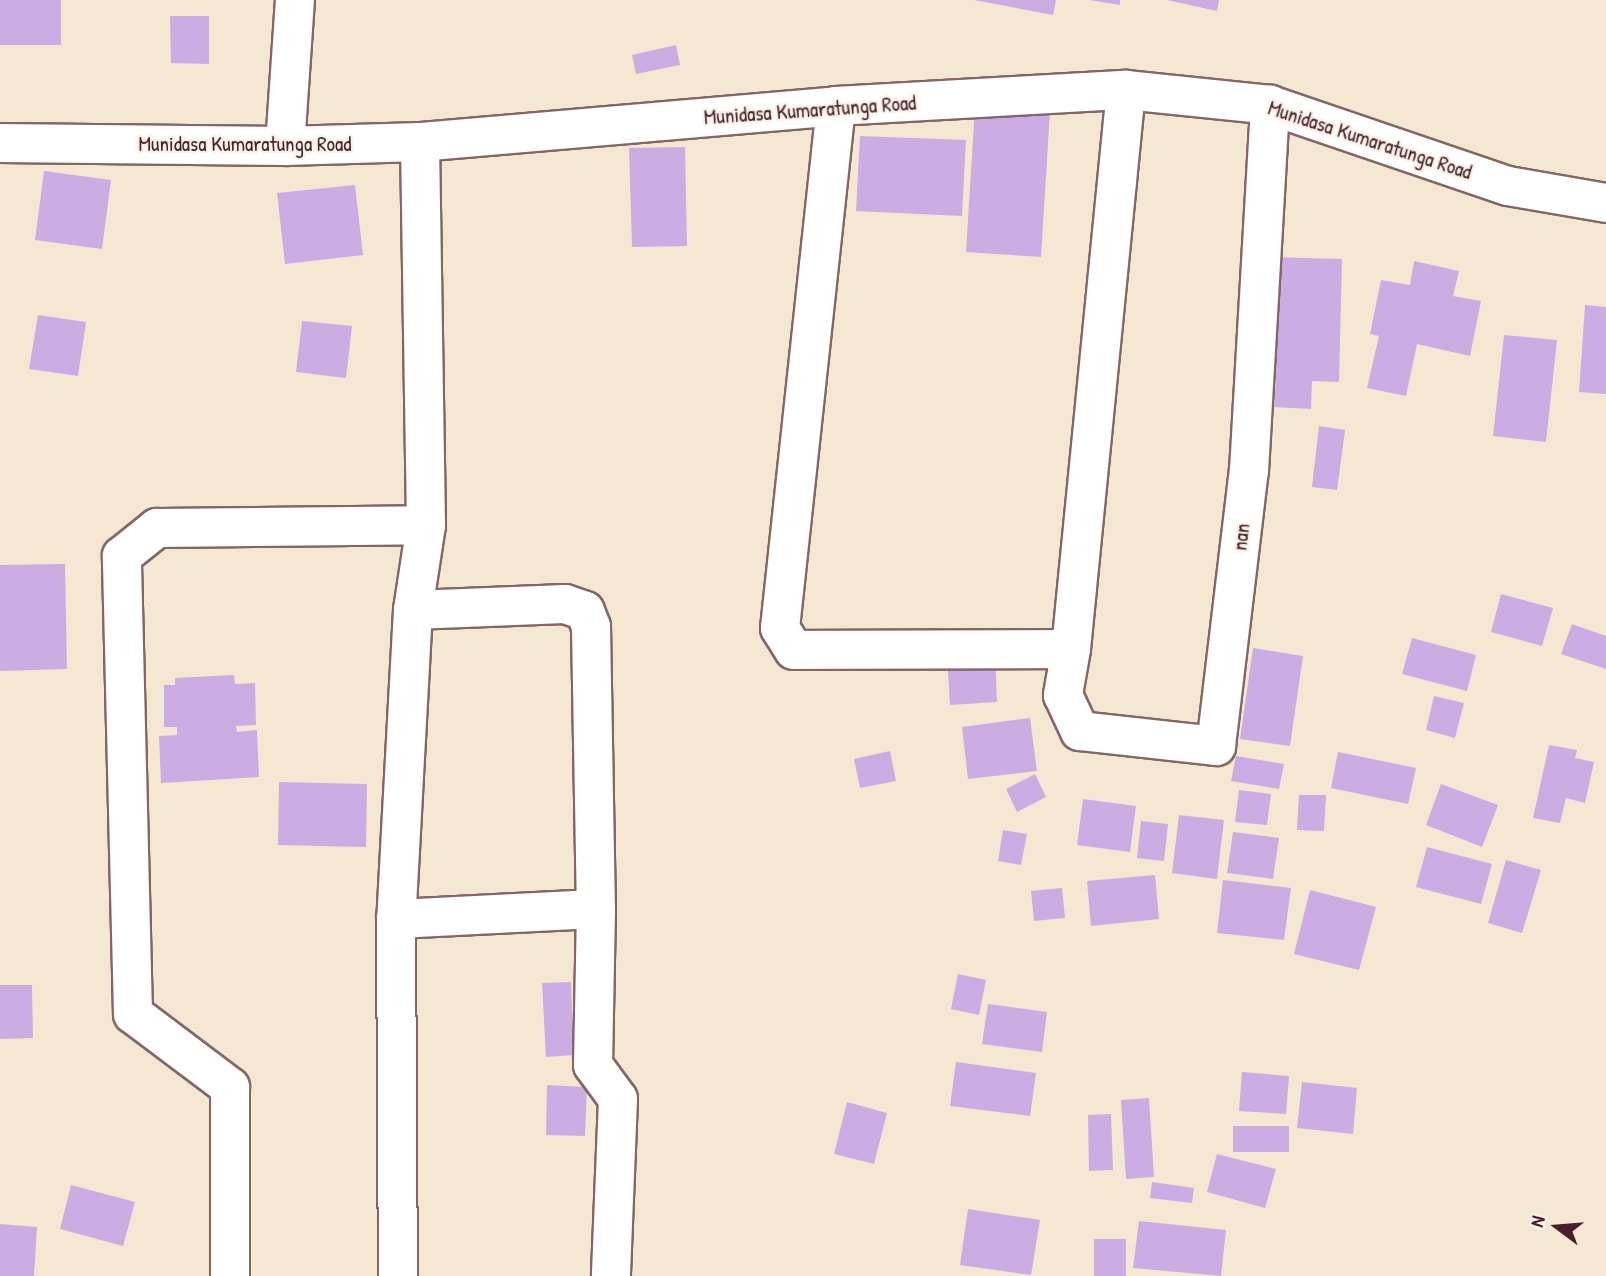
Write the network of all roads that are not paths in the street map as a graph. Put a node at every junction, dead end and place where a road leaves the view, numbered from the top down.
1 (295, 0) edge
2 (1126, 90) junction
3 (1270, 105) junction
4 (836, 106) junction
5 (419, 142) junction
6 (0, 143) edge
7 (285, 146) junction
8 (1606, 203) edge
9 (426, 525) junction
10 (413, 610) junction
11 (1071, 649) junction
12 (596, 909) junction
13 (396, 919) junction
14 (230, 1276) edge
15 (398, 1276) edge
16 (611, 1276) edge

1 - 7 street
2 - 3 street, Munidasa Kumaratunga Road
2 - 4 street, Munidasa Kumaratunga Road
2 - 11 street
3 - 8 street, Munidasa Kumaratunga Road
3 - 11 street, nan
4 - 5 street, Munidasa Kumaratunga Road
4 - 11 street
5 - 7 street, Munidasa Kumaratunga Road
5 - 9 street
6 - 7 street, Munidasa Kumaratunga Road
9 - 10 street
9 - 14 street
10 - 12 street
10 - 13 street
12 - 13 street
12 - 16 street
13 - 15 street

